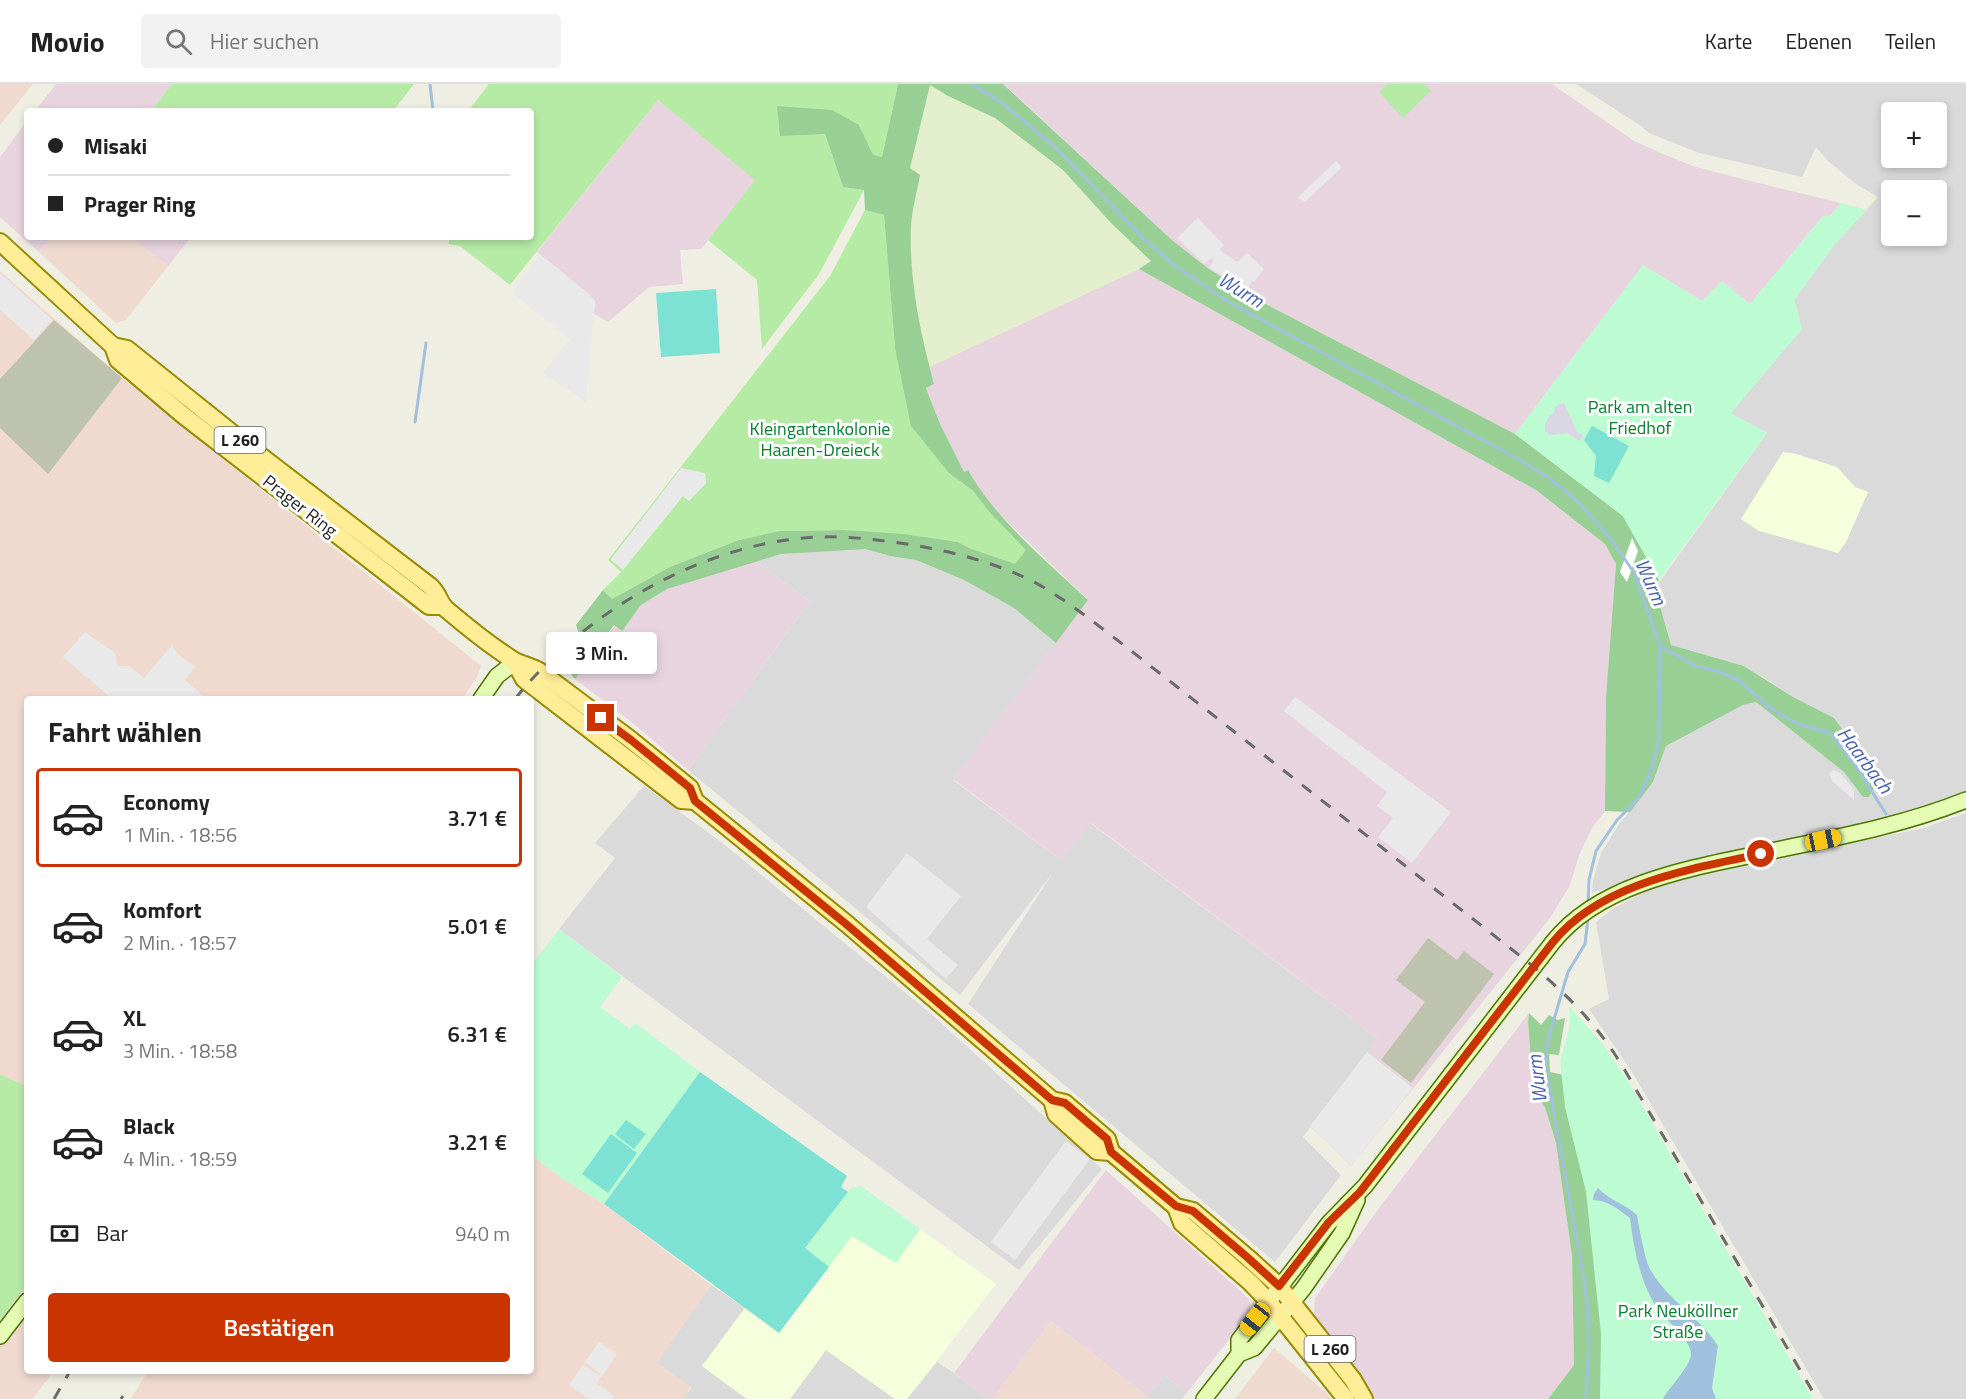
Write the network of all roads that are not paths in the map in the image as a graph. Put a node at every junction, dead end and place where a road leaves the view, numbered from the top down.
1 (0, 242) edge
2 (515, 662) junction
3 (483, 696) edge
4 (1966, 800) edge
5 (1176, 1206) junction
6 (1286, 1294) junction
7 (24, 1305) edge
8 (1274, 1309) junction
9 (0, 1336) edge
10 (1204, 1399) edge
11 (1346, 1399) edge
12 (1364, 1399) edge

1 - 2 main road, Prager Ring / L 260
2 - 3 main road
2 - 5 main road, Prager Ring / L 260
4 - 6 main road
5 - 6 main road, Prager Ring / L 260
5 - 8 main road, Prager Ring / L 260
6 - 8 main road
6 - 12 main road, L 260
7 - 9 main road
8 - 10 main road
8 - 11 main road, L 260

